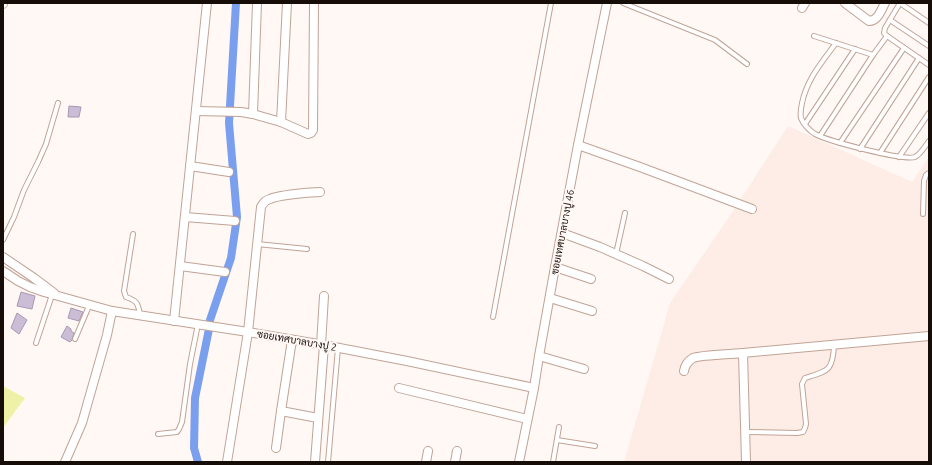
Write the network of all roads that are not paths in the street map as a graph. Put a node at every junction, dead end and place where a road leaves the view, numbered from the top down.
1 (207, 3) edge
2 (257, 3) edge
3 (287, 3) edge
4 (314, 3) edge
5 (551, 3) edge
6 (607, 3) edge
7 (623, 3) edge
8 (845, 3) edge
9 (885, 3) edge
10 (900, 3) edge
11 (890, 20) junction
12 (929, 23) edge
13 (814, 36) dead end
14 (887, 36) junction
15 (836, 43) junction
16 (929, 46) edge
17 (904, 48) junction
18 (855, 49) junction
19 (873, 55) junction
20 (919, 58) junction
21 (747, 64) dead end
22 (929, 65) edge
23 (929, 77) edge
24 (58, 103) dead end
25 (196, 111) junction
26 (929, 113) edge
27 (253, 114) junction
28 (282, 122) junction
29 (805, 124) junction
30 (820, 136) junction
31 (929, 141) edge
32 (840, 143) junction
33 (578, 145) junction
34 (860, 148) junction
35 (880, 153) junction
36 (899, 156) junction
37 (190, 166) junction
38 (229, 172) dead end
39 (929, 173) edge
40 (320, 192) dead end
41 (752, 208) dead end
42 (625, 213) dead end
43 (924, 214) dead end
44 (185, 217) junction
45 (234, 221) dead end
46 (562, 233) junction
47 (133, 234) dead end
48 (3, 240) edge
49 (257, 244) junction
50 (307, 250) dead end
51 (616, 254) junction
52 (3, 256) edge
53 (180, 266) junction
54 (555, 267) junction
55 (3, 271) edge
56 (225, 272) dead end
57 (591, 279) dead end
58 (669, 279) dead end
59 (55, 295) junction
60 (324, 296) dead end
61 (550, 298) junction
62 (89, 306) junction
63 (112, 311) junction
64 (592, 311) dead end
65 (140, 316) junction
66 (494, 317) dead end
67 (174, 321) junction
68 (198, 324) junction
69 (248, 332) junction
70 (929, 336) edge
71 (75, 339) dead end
72 (292, 340) junction
73 (36, 343) dead end
74 (322, 345) junction
75 (834, 345) junction
76 (338, 348) junction
77 (743, 353) junction
78 (539, 356) junction
79 (584, 369) dead end
80 (684, 371) dead end
81 (399, 388) dead end
82 (534, 388) junction
83 (281, 411) junction
84 (318, 418) junction
85 (527, 419) junction
86 (559, 427) dead end
87 (745, 432) junction
88 (158, 434) dead end
89 (557, 440) junction
90 (595, 446) dead end
91 (276, 448) dead end
92 (428, 451) dead end
93 (457, 451) dead end
94 (65, 462) edge
95 (227, 462) edge
96 (314, 462) edge
97 (328, 462) edge
98 (426, 462) edge
99 (455, 462) edge
100 (519, 462) edge
101 (553, 462) edge
102 (746, 462) edge

1 - 25 street
2 - 27 street
3 - 28 street
4 - 28 street
5 - 66 lane
6 - 33 street, ซอยเทศบาลบางปู 46
7 - 21 lane
8 - 9 street
10 - 11 lane
10 - 12 lane
11 - 14 lane
11 - 16 lane
13 - 15 lane
14 - 17 lane
14 - 19 lane
15 - 18 lane
15 - 29 lane
17 - 20 lane
17 - 32 lane
18 - 19 lane
18 - 29 lane
19 - 30 lane
20 - 22 lane
20 - 34 lane
23 - 35 lane
24 - 48 lane
25 - 27 street
25 - 37 street
26 - 36 lane
27 - 28 street
29 - 30 lane
30 - 32 lane
31 - 36 lane
32 - 34 lane
33 - 41 street
33 - 46 street, ซอยเทศบาลบางปู 46
34 - 35 lane
35 - 36 lane
37 - 38 street
37 - 44 street
39 - 43 lane
40 - 49 street
42 - 51 lane
44 - 45 street
44 - 53 street
46 - 51 street
46 - 54 street, ซอยเทศบาลบางปู 46
47 - 65 lane
49 - 50 lane
49 - 69 street
51 - 58 street
52 - 59 street, ซอยเทศบาลบางปู 2
53 - 56 street
53 - 67 street
54 - 57 street
54 - 61 street, ซอยเทศบาลบางปู 46
55 - 59 street, ซอยเทศบาลบางปู 2
59 - 62 street, ซอยเทศบาลบางปู 2
59 - 73 lane
60 - 74 street
61 - 64 street
61 - 78 street, ซอยเทศบาลบางปู 46
62 - 63 street, ซอยเทศบาลบางปู 2
62 - 71 lane
63 - 65 street, ซอยเทศบาลบางปู 2
63 - 94 street
65 - 67 street, ซอยเทศบาลบางปู 2
67 - 68 street, ซอยเทศบาลบางปู 2
68 - 69 street, ซอยเทศบาลบางปู 2
68 - 88 lane
69 - 72 street, ซอยเทศบาลบางปู 2
69 - 95 street
70 - 75 street
72 - 74 street, ซอยเทศบาลบางปู 2
72 - 83 street
74 - 76 street, ซอยเทศบาลบางปู 2
74 - 84 street
75 - 77 street
75 - 87 lane
76 - 82 street, ซอยเทศบาลบางปู 2
76 - 97 lane
77 - 80 street
77 - 87 street
78 - 79 street
78 - 82 street, ซอยเทศบาลบางปู 46
81 - 85 street
82 - 85 street, ซอยเทศบาลบางปู 46
83 - 84 street
83 - 91 street
84 - 96 street
85 - 100 street, ซอยเทศบาลบางปู 46
86 - 89 lane
87 - 102 street
89 - 90 lane
89 - 101 lane
92 - 98 street
93 - 99 street

